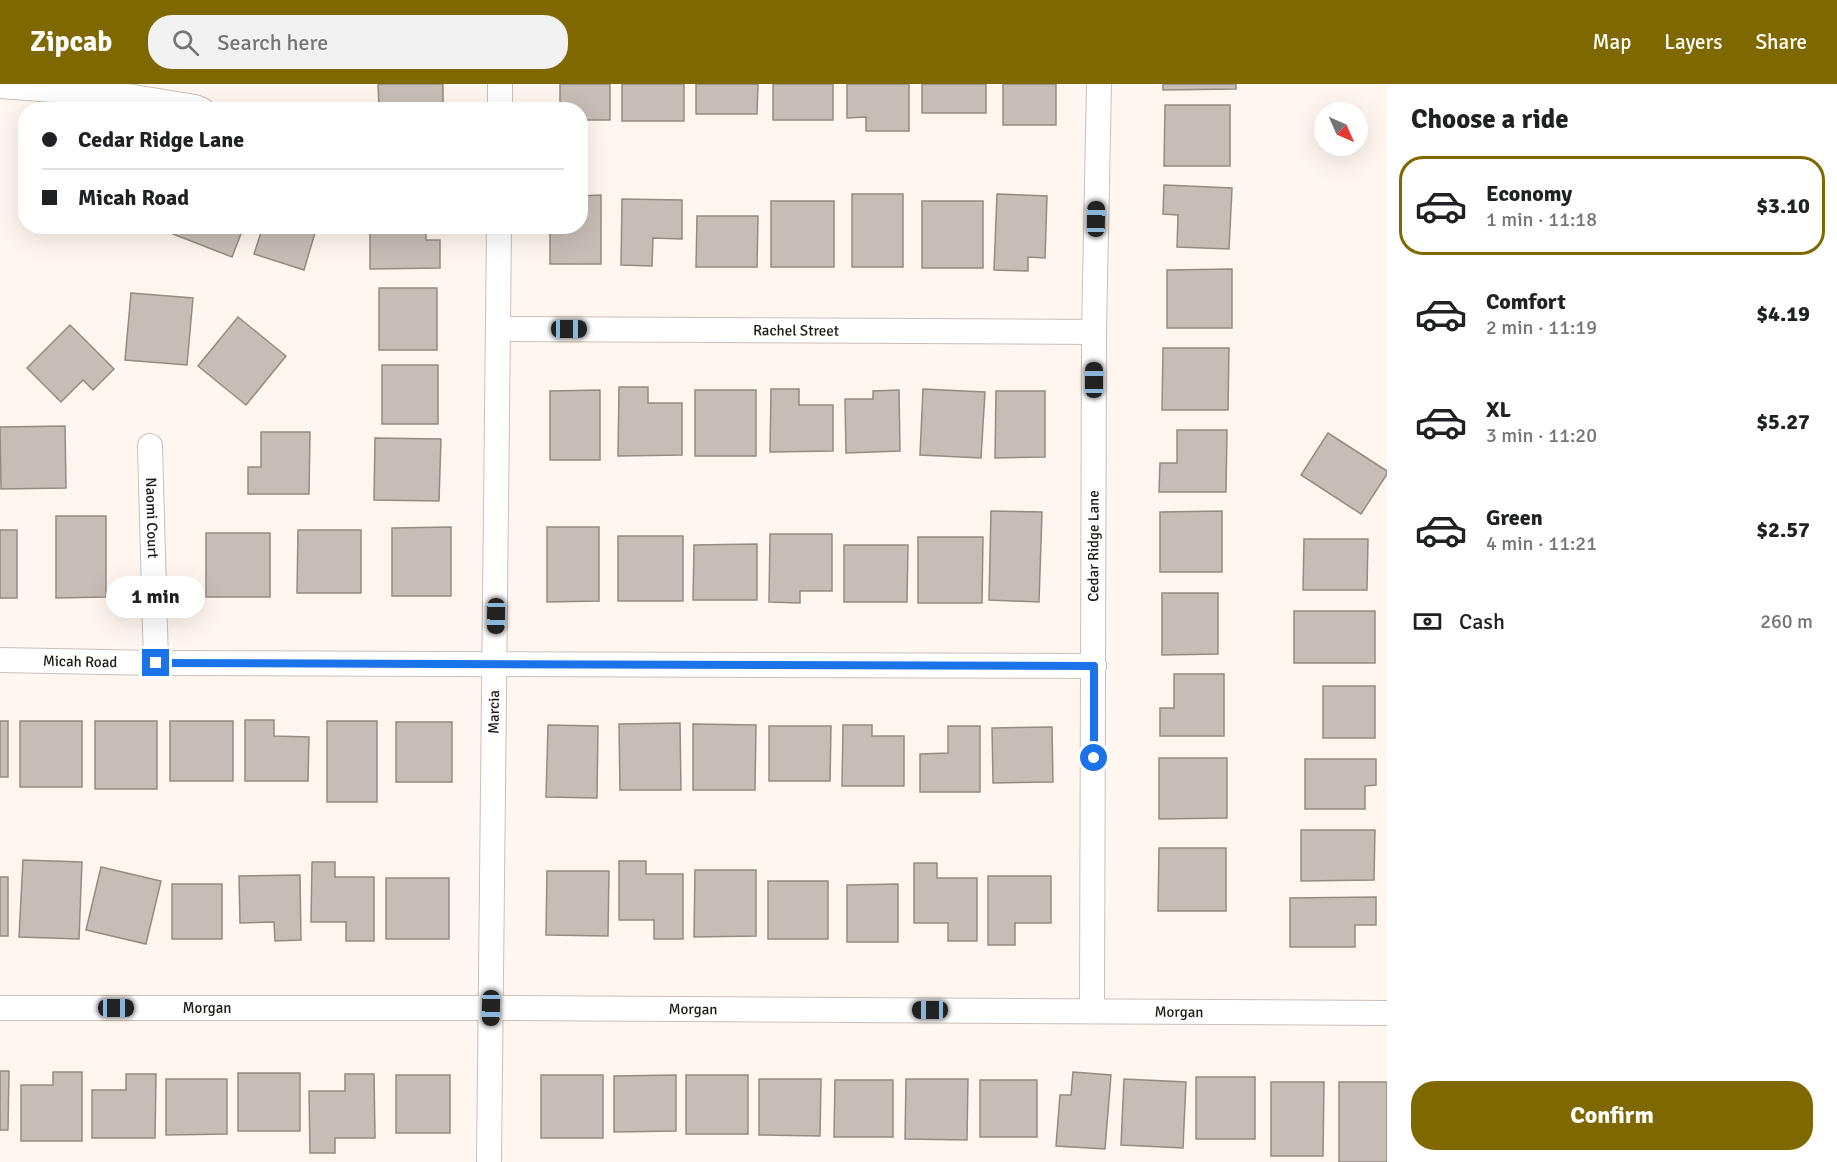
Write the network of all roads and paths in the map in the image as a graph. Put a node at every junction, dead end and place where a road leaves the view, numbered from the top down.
1 (500, 84) edge
2 (1099, 84) edge
3 (0, 86) edge
4 (168, 102) edge
5 (500, 102) edge
6 (499, 234) edge
7 (498, 329) junction
8 (1094, 332) junction
9 (150, 446) dead end
10 (0, 660) edge
11 (156, 663) junction
12 (495, 664) junction
13 (1094, 666) junction
14 (0, 1008) edge
15 (491, 1008) junction
16 (1092, 1010) junction
17 (1387, 1013) edge
18 (489, 1162) edge

1 - 5 street
2 - 8 street, Cedar Ridge Lane
3 - 4 street
6 - 7 street, Marcia
7 - 8 street, Rachel Street
7 - 12 street, Marcia
8 - 13 street, Cedar Ridge Lane
9 - 11 street, Naomi Court
10 - 11 street, Micah Road
11 - 12 street, Micah Road
12 - 13 street, Micah Road
12 - 15 street, Marcia
13 - 16 street, Cedar Ridge Lane
14 - 15 street, Morgan
15 - 16 street, Morgan
15 - 18 street, Marcia
16 - 17 street, Morgan

